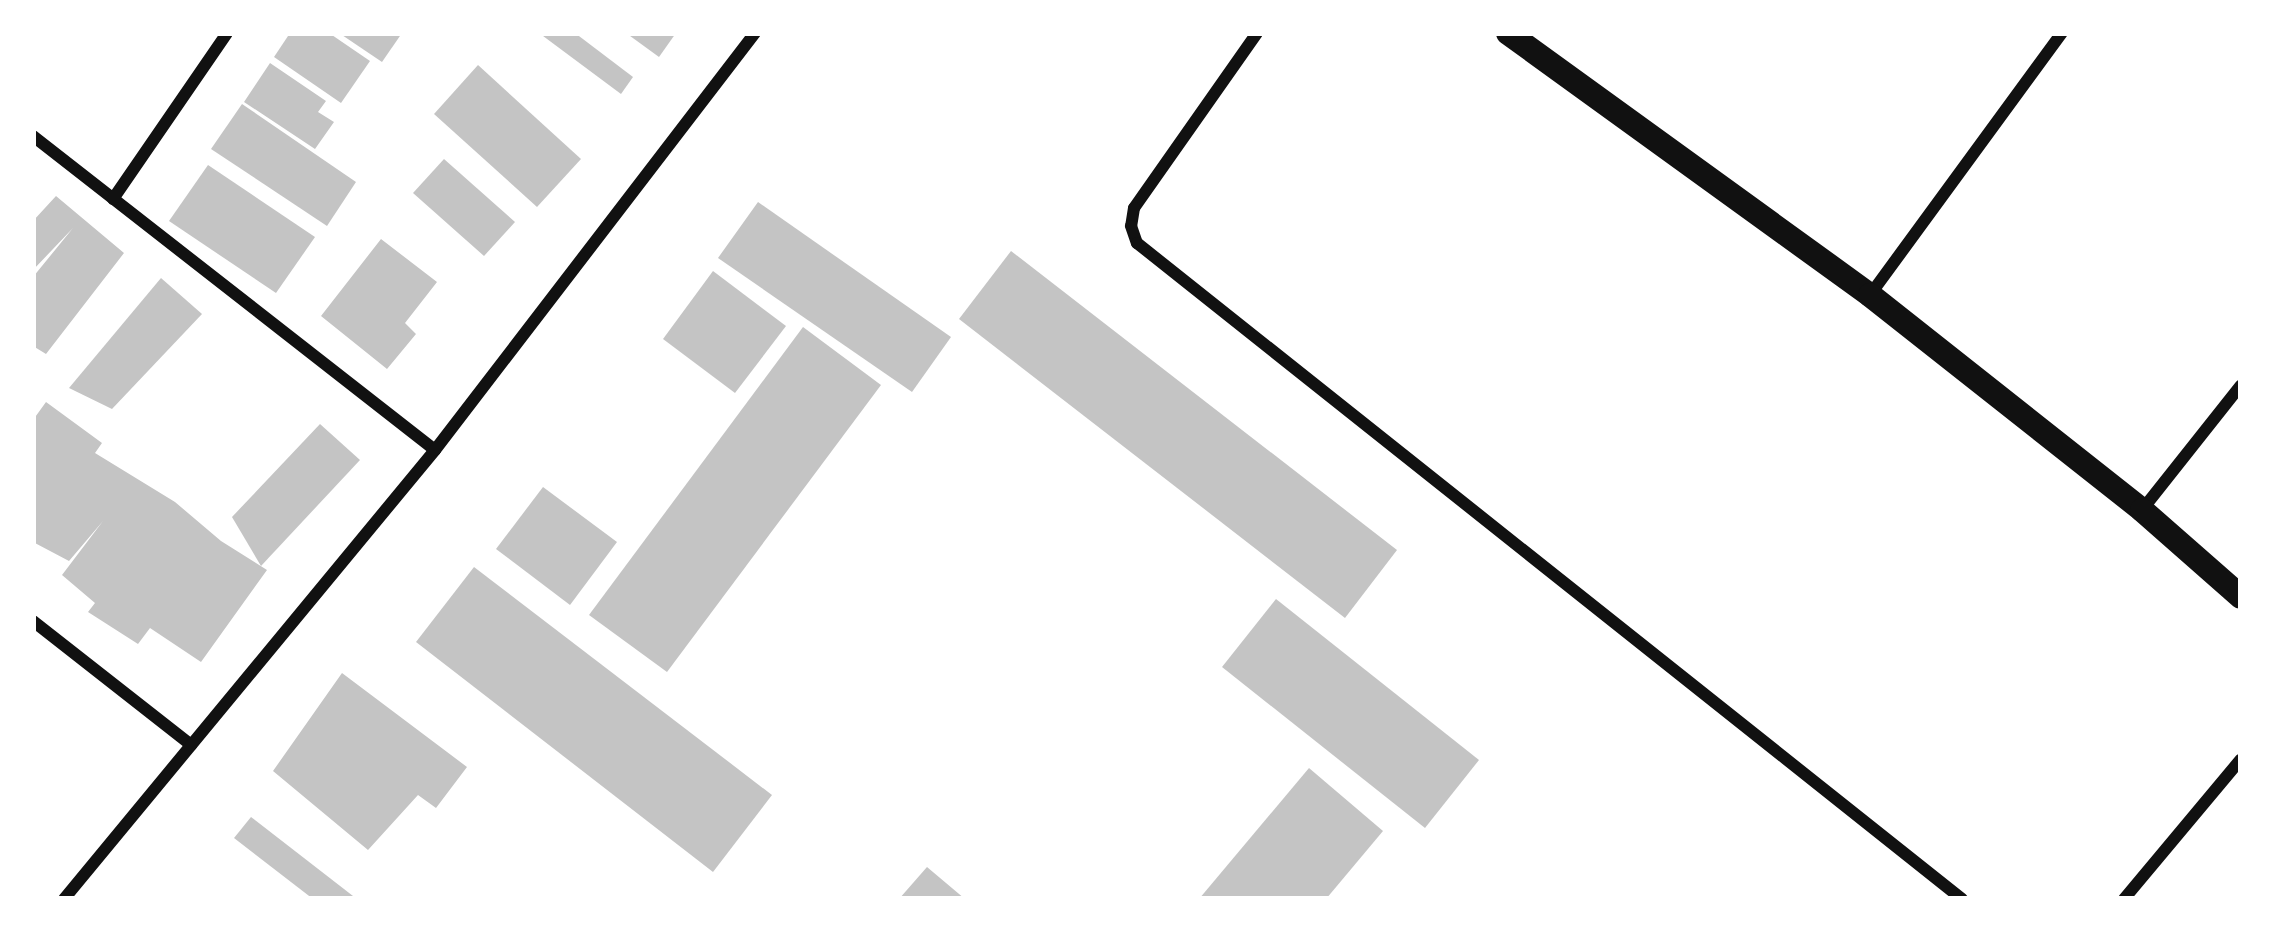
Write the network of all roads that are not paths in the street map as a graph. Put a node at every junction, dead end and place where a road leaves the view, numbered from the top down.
1 (226, 33) edge
2 (754, 33) edge
3 (1257, 33) edge
4 (1508, 33) edge
5 (2062, 33) edge
6 (1538, 42) edge
7 (33, 136) edge
8 (112, 199) junction
9 (1870, 295) junction
10 (2241, 385) edge
11 (435, 450) junction
12 (2142, 510) junction
13 (2241, 597) edge
14 (33, 621) edge
15 (191, 745) junction
16 (2241, 759) edge
17 (64, 899) edge
18 (1962, 899) edge
19 (2123, 899) edge

1 - 8 street
2 - 11 street
3 - 18 street
4 - 6 main road
5 - 9 street
6 - 9 main road
7 - 8 street
8 - 11 street
9 - 12 main road
10 - 12 street
11 - 15 street
12 - 13 main road
14 - 15 street
15 - 17 street
16 - 19 street

